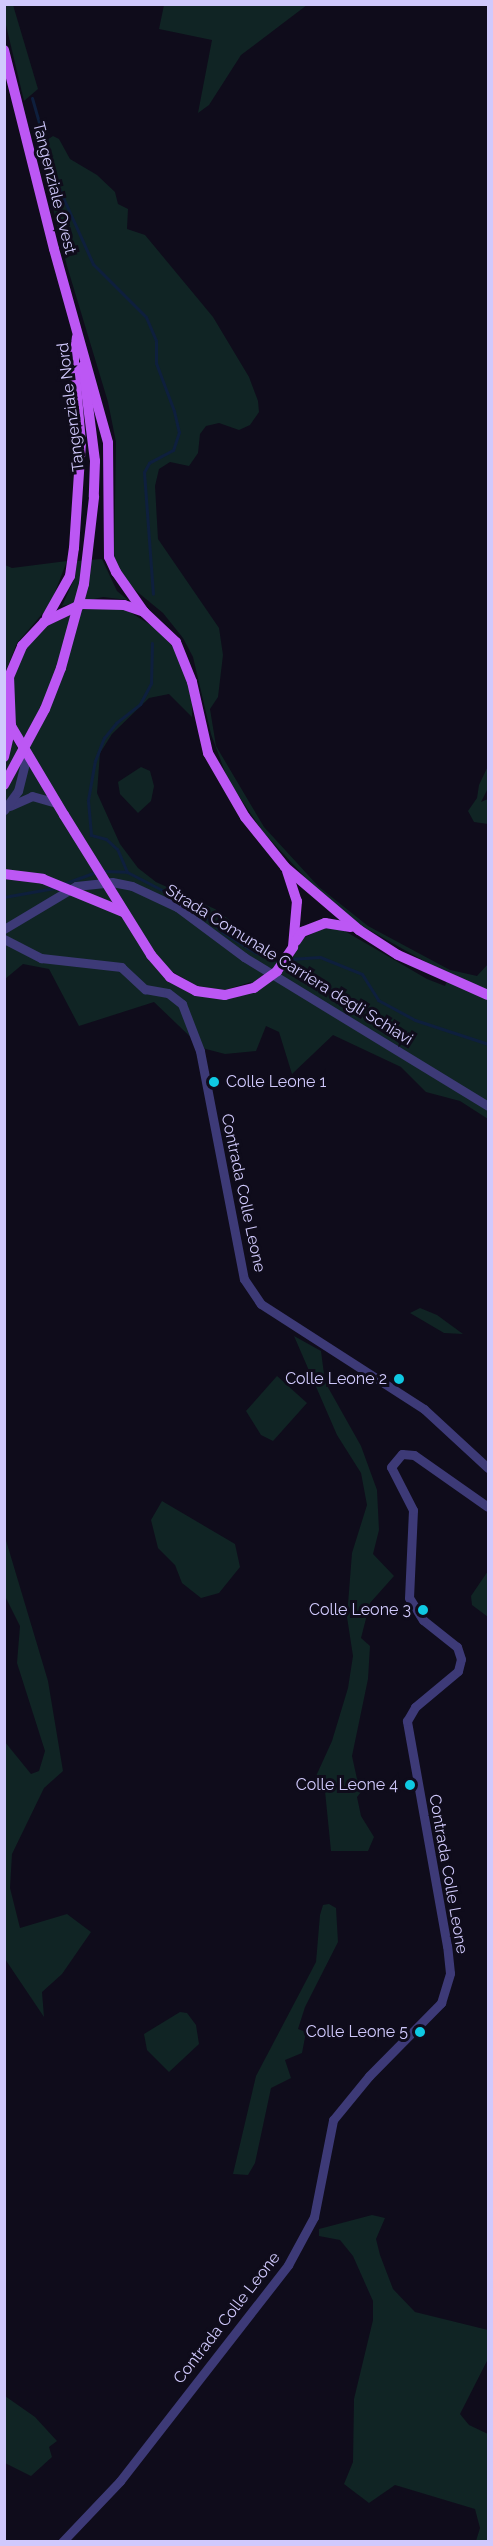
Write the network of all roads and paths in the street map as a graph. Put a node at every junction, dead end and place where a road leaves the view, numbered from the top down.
1 (4, 50) edge
2 (77, 333) junction
3 (144, 612) junction
4 (44, 622) junction
5 (11, 726) junction
6 (27, 755) junction
7 (4, 757) edge
8 (4, 785) edge
9 (57, 803) junction
10 (5, 810) edge
11 (285, 867) junction
12 (4, 874) edge
13 (123, 912) junction
14 (4, 929) edge
15 (359, 930) junction
16 (4, 939) edge
17 (293, 947) junction
18 (489, 995) edge
19 (489, 1106) edge
20 (489, 1468) edge
21 (489, 1507) edge
22 (62, 2541) edge

1 - 2 main road, Tangenziale Ovest
2 - 3 main road, Tangenziale Ovest
2 - 4 main road, Tangenziale Ovest
2 - 8 main road, Tangenziale Nord, bridge
3 - 4 main road
3 - 11 main road, Tangenziale Ovest
4 - 5 main road
5 - 6 main road
5 - 7 main road
6 - 9 main road
6 - 10 street
9 - 10 street
9 - 13 main road, bridge
11 - 15 main road
11 - 17 main road
12 - 13 main road, bridge
13 - 17 main road, bridge
14 - 19 street, Strada Comunale Carriera degli Schiavi
15 - 17 main road
15 - 18 main road
16 - 20 street, Contrada Colle Leone
21 - 22 street, Contrada Colle Leone

